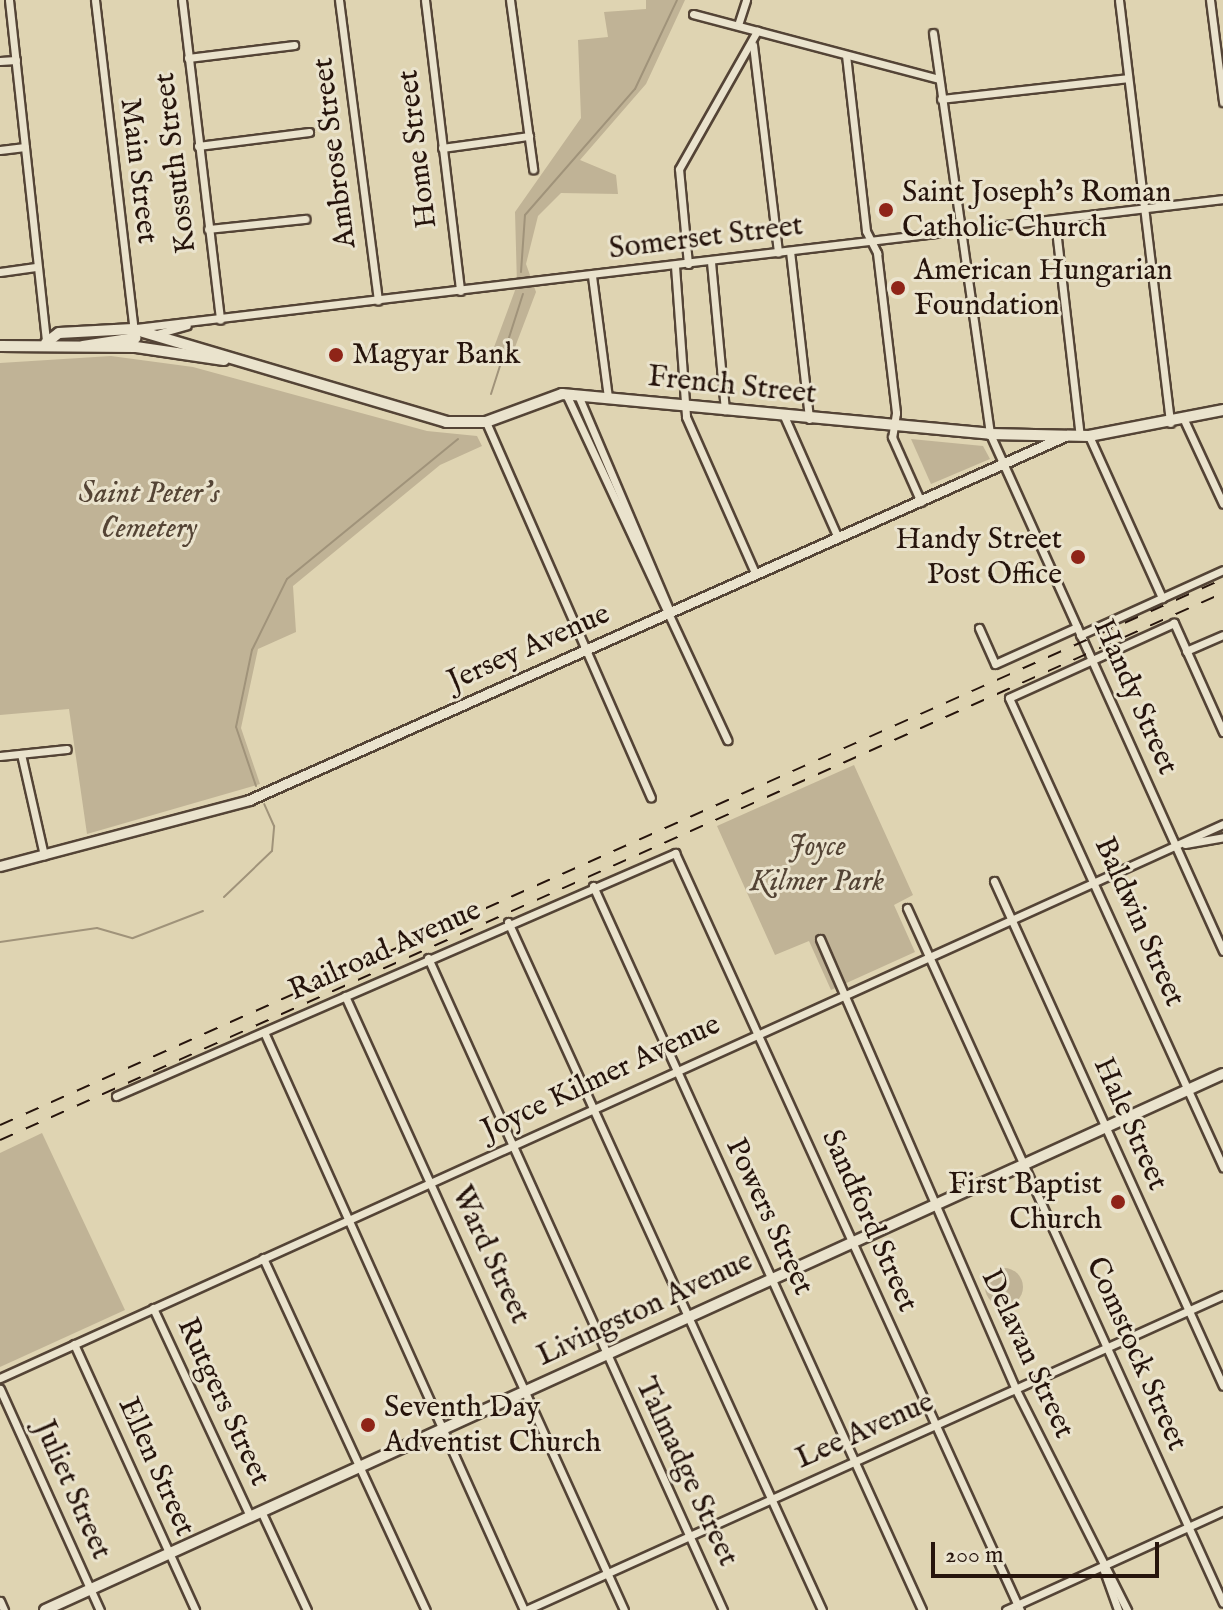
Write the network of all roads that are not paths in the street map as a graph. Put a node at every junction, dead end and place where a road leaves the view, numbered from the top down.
1 (9, 0) edge
2 (95, 0) edge
3 (182, 0) edge
4 (339, 0) edge
5 (425, 0) edge
6 (510, 0) edge
7 (746, 0) edge
8 (1119, 0) edge
9 (1210, 0) edge
10 (693, 14) dead end
11 (738, 25) junction
12 (757, 31) junction
13 (933, 33) dead end
14 (294, 45) dead end
15 (753, 45) junction
16 (846, 55) junction
17 (188, 58) junction
18 (16, 60) junction
19 (0, 61) edge
20 (1128, 78) junction
21 (939, 79) junction
22 (941, 99) junction
23 (1223, 102) edge
24 (309, 132) dead end
25 (529, 136) junction
26 (198, 146) junction
27 (25, 147) junction
28 (442, 148) junction
29 (0, 150) edge
30 (533, 169) dead end
31 (1223, 199) edge
32 (1145, 210) junction
33 (305, 219) dead end
34 (1055, 221) junction
35 (208, 229) junction
36 (961, 231) junction
37 (871, 242) junction
38 (790, 251) junction
39 (778, 253) junction
40 (711, 262) junction
41 (688, 264) junction
42 (675, 266) junction
43 (36, 267) junction
44 (0, 272) edge
45 (592, 276) junction
46 (460, 291) junction
47 (378, 300) junction
48 (220, 320) junction
49 (195, 323) junction
50 (155, 334) junction
51 (135, 338) junction
52 (46, 343) junction
53 (0, 346) edge
54 (247, 364) junction
55 (566, 394) junction
56 (578, 395) junction
57 (608, 398) junction
58 (686, 406) junction
59 (725, 410) junction
60 (1223, 410) edge
61 (784, 416) junction
62 (809, 419) junction
63 (486, 422) junction
64 (1185, 422) junction
65 (1171, 425) junction
66 (893, 426) junction
67 (990, 434) junction
68 (1065, 436) junction
69 (1084, 436) junction
70 (1003, 464) junction
71 (921, 502) junction
72 (1223, 504) edge
73 (630, 510) junction
74 (620, 515) junction
75 (838, 538) junction
76 (1223, 570) edge
77 (755, 573) junction
78 (1162, 598) junction
79 (669, 611) junction
80 (979, 628) dead end
81 (1079, 631) junction
82 (1223, 635) edge
83 (584, 650) junction
84 (1186, 651) junction
85 (1091, 660) junction
86 (1223, 732) edge
87 (727, 740) dead end
88 (67, 749) dead end
89 (21, 754) junction
90 (0, 756) edge
91 (651, 797) dead end
92 (1223, 824) edge
93 (1223, 837) edge
94 (1175, 845) junction
95 (675, 853) joint
96 (44, 855) junction
97 (0, 866) edge
98 (994, 881) dead end
99 (1095, 882) junction
100 (593, 886) junction
101 (907, 908) dead end
102 (1012, 920) junction
103 (508, 922) junction
104 (820, 939) dead end
105 (1223, 951) edge
106 (929, 957) junction
107 (428, 958) junction
108 (842, 994) junction
109 (345, 996) junction
110 (264, 1032) junction
111 (757, 1032) junction
112 (676, 1071) junction
113 (1223, 1074) edge
114 (1188, 1090) junction
115 (116, 1096) dead end
116 (593, 1109) junction
117 (1106, 1127) junction
118 (512, 1145) junction
119 (1024, 1163) junction
120 (1223, 1167) edge
121 (430, 1183) junction
122 (935, 1203) junction
123 (349, 1220) junction
124 (852, 1241) junction
125 (263, 1258) junction
126 (770, 1279) junction
127 (1223, 1295) edge
128 (153, 1308) junction
129 (1189, 1311) junction
130 (689, 1316) junction
131 (74, 1344) junction
132 (1106, 1347) junction
133 (606, 1354) junction
134 (0, 1378) edge
135 (1223, 1386) edge
136 (1015, 1388) junction
137 (0, 1389) edge
138 (525, 1391) junction
139 (935, 1425) junction
140 (443, 1428) junction
141 (854, 1461) junction
142 (358, 1467) junction
143 (772, 1500) junction
144 (261, 1511) junction
145 (1223, 1511) edge
146 (250, 1516) junction
147 (1188, 1527) junction
148 (689, 1536) junction
149 (169, 1553) junction
150 (1103, 1566) junction
151 (608, 1574) junction
152 (91, 1589) junction
153 (0, 1601) edge
154 (1223, 1603) edge
155 (1019, 1607) edge
156 (4, 1610) edge
157 (45, 1610) edge
158 (100, 1610) edge
159 (195, 1610) edge
160 (307, 1610) edge
161 (426, 1610) edge
162 (525, 1610) edge
163 (624, 1610) edge
164 (723, 1610) edge
165 (822, 1610) edge
166 (922, 1610) edge
167 (1006, 1610) edge
168 (1118, 1610) edge
169 (1127, 1610) edge

1 - 18 street
2 - 51 street, Main Street
3 - 17 street, Kossuth Street
4 - 47 street, Ambrose Street
5 - 28 street, Home Street
6 - 25 street
7 - 11 street
8 - 20 street
9 - 23 street
10 - 11 street
11 - 12 street
12 - 15 street
12 - 16 street
13 - 21 street, Handy Street
14 - 17 street
15 - 39 street
15 - 41 street
16 - 21 street
16 - 37 street
17 - 26 street, Kossuth Street
18 - 19 street
18 - 27 street
20 - 22 street
20 - 32 street
21 - 22 street, Handy Street
22 - 36 street, Handy Street
24 - 26 street
25 - 28 street
25 - 30 street
26 - 35 street, Kossuth Street
27 - 29 street
27 - 43 street
28 - 46 street, Home Street
31 - 32 street, Somerset Street
32 - 34 street, Somerset Street
32 - 65 street
33 - 35 street
34 - 36 street, Somerset Street
34 - 69 street
35 - 48 street, Kossuth Street
36 - 37 street, Somerset Street
36 - 67 street, Handy Street
37 - 38 street, Somerset Street
37 - 66 street
38 - 39 street, Somerset Street
38 - 62 street
39 - 40 street, Somerset Street
40 - 41 street, Somerset Street
40 - 59 street
41 - 42 street, Somerset Street
42 - 45 street, Somerset Street
42 - 58 street
43 - 44 street
43 - 52 street
45 - 46 street, Somerset Street
45 - 57 street
46 - 47 street, Somerset Street
47 - 48 street, Somerset Street
48 - 49 street, Somerset Street
49 - 50 street, Somerset Street
49 - 51 street, Somerset Street
50 - 51 main road, French Street
50 - 54 main road, French Street
51 - 52 main road, Somerset Street
51 - 52 main road, Somerset Street
51 - 54 main road, French Street
52 - 53 main road, Somerset Street
54 - 63 main road, French Street
55 - 56 main road, French Street
55 - 63 main road, French Street
55 - 74 street
56 - 57 main road, French Street
56 - 73 street
57 - 58 main road, French Street
58 - 59 main road, French Street
58 - 77 street
59 - 61 main road, French Street
60 - 64 main road, French Street
61 - 62 main road, French Street
61 - 75 street
62 - 66 main road, French Street
63 - 83 street
64 - 65 main road, French Street
64 - 72 street
65 - 69 main road, French Street
66 - 67 main road, French Street
66 - 71 street
67 - 68 main road, French Street
67 - 70 street, Handy Street
68 - 69 main road, French Street
68 - 70 street, Jersey Avenue
69 - 78 street
70 - 71 street, Jersey Avenue
70 - 81 street, Handy Street
71 - 75 street, Jersey Avenue
73 - 74 street
73 - 79 street
74 - 79 street
75 - 77 street, Jersey Avenue
76 - 78 street
77 - 79 street, Jersey Avenue
78 - 81 street
79 - 83 street, Jersey Avenue
79 - 87 street
80 - 81 street
81 - 85 street, Handy Street
82 - 84 street
83 - 91 street
83 - 96 street, Jersey Avenue
84 - 85 street
84 - 86 street
85 - 94 street, Handy Street
85 - 99 street, Baldwin Street
88 - 89 street
89 - 90 street
89 - 96 street
92 - 94 street, Joyce Kilmer Avenue
93 - 94 street
94 - 99 street, Joyce Kilmer Avenue
94 - 105 street, Handy Street
95 - 100 street, Railroad Avenue
95 - 111 street, Sandford Street
96 - 97 street, Jersey Avenue
98 - 102 street, Hale Street
99 - 102 street, Joyce Kilmer Avenue
99 - 114 street, Baldwin Street
100 - 103 street, Railroad Avenue
100 - 112 street, Powers Street
101 - 106 street, Comstock Street
102 - 106 street, Joyce Kilmer Avenue
102 - 117 street, Hale Street
103 - 107 street, Railroad Avenue
103 - 116 street
104 - 108 street, Delavan Street
106 - 108 street, Joyce Kilmer Avenue
106 - 119 street, Comstock Street
107 - 109 street, Railroad Avenue
107 - 118 street, Talmadge Street
108 - 111 street, Joyce Kilmer Avenue
108 - 122 street, Delavan Street
109 - 110 street, Railroad Avenue
109 - 121 street, Ward Street
110 - 115 street, Railroad Avenue
110 - 123 street
111 - 112 street, Joyce Kilmer Avenue
111 - 124 street, Sandford Street
112 - 116 street, Joyce Kilmer Avenue
112 - 126 street, Powers Street
113 - 114 main road, Livingston Avenue
114 - 117 main road, Livingston Avenue
114 - 120 street, Baldwin Street
116 - 118 street, Joyce Kilmer Avenue
116 - 130 street
117 - 119 main road, Livingston Avenue
117 - 129 street, Hale Street
118 - 121 street, Joyce Kilmer Avenue
118 - 133 street, Talmadge Street
119 - 122 main road, Livingston Avenue
119 - 132 street, Comstock Street
121 - 123 street, Joyce Kilmer Avenue
121 - 138 street, Ward Street
122 - 124 main road, Livingston Avenue
122 - 136 street, Delavan Street
123 - 125 street, Joyce Kilmer Avenue
123 - 140 street
124 - 126 main road, Livingston Avenue
124 - 139 street, Sandford Street
125 - 128 street, Joyce Kilmer Avenue
125 - 142 street
126 - 130 main road, Livingston Avenue
126 - 141 street, Powers Street
127 - 129 street, Lee Avenue
128 - 131 street, Joyce Kilmer Avenue
128 - 146 street, Rutgers Street
129 - 132 street, Lee Avenue
129 - 135 street, Hale Street
130 - 133 main road, Livingston Avenue
130 - 143 street
131 - 134 street, Joyce Kilmer Avenue
131 - 149 street, Ellen Street
132 - 136 street, Lee Avenue
132 - 147 street, Comstock Street
133 - 138 main road, Livingston Avenue
133 - 148 street, Talmadge Street
136 - 139 street, Lee Avenue
136 - 150 street, Delavan Street
137 - 152 street, Juliet Street
138 - 140 main road, Livingston Avenue
138 - 151 street, Ward Street
139 - 141 street, Lee Avenue
139 - 155 street, Sandford Street
140 - 142 main road, Livingston Avenue
140 - 162 street
141 - 143 street, Lee Avenue
141 - 166 street, Powers Street
142 - 144 main road, Livingston Avenue
142 - 161 street
143 - 148 street, Lee Avenue
143 - 165 street
144 - 146 main road, Livingston Avenue
144 - 160 street, Rutgers Street
145 - 147 street
146 - 149 main road, Livingston Avenue
147 - 150 street
147 - 154 street, Comstock Street
148 - 151 street, Lee Avenue
148 - 164 street, Talmadge Street
149 - 152 main road, Livingston Avenue
149 - 159 street, Ellen Street
150 - 155 street
150 - 168 street, Delavan Street
150 - 169 street, Delavan Street
151 - 162 street, Lee Avenue
151 - 163 street, Ward Street
152 - 157 main road, Livingston Avenue
152 - 158 street, Juliet Street
153 - 156 street
155 - 167 street

